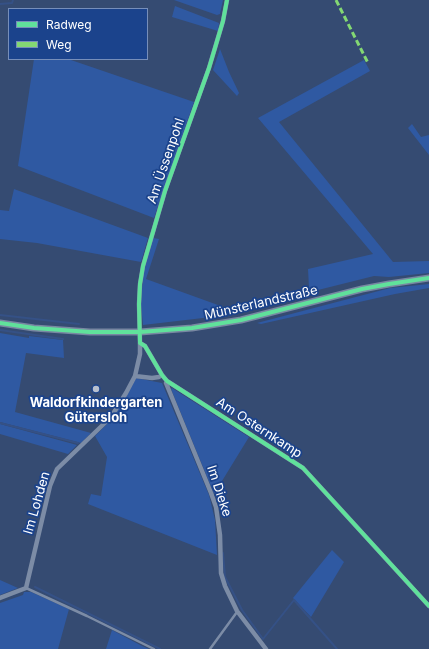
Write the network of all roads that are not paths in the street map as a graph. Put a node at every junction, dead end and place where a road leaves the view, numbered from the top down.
1 (227, 0) edge
2 (429, 278) edge
3 (0, 323) edge
4 (140, 332) junction
5 (140, 343) junction
6 (162, 375) junction
7 (135, 376) junction
8 (167, 381) junction
9 (26, 588) junction
10 (0, 598) edge
11 (429, 606) edge
12 (237, 612) junction
13 (154, 649) edge
14 (210, 649) edge
15 (266, 649) edge

1 - 4 street, Am Üssenpohl
2 - 4 main road, Münsterlandstraße
3 - 4 main road, Münsterlandstraße
4 - 5 street, Im Lohden
5 - 6 street, Am Osternkamp
5 - 7 street, Im Lohden
6 - 7 street
6 - 8 street, Am Osternkamp
7 - 9 street, Im Lohden
8 - 11 street, Am Osternkamp
8 - 12 street, Im Dieke
9 - 10 street
9 - 13 lane
12 - 14 lane
12 - 15 street, Im Dieke

